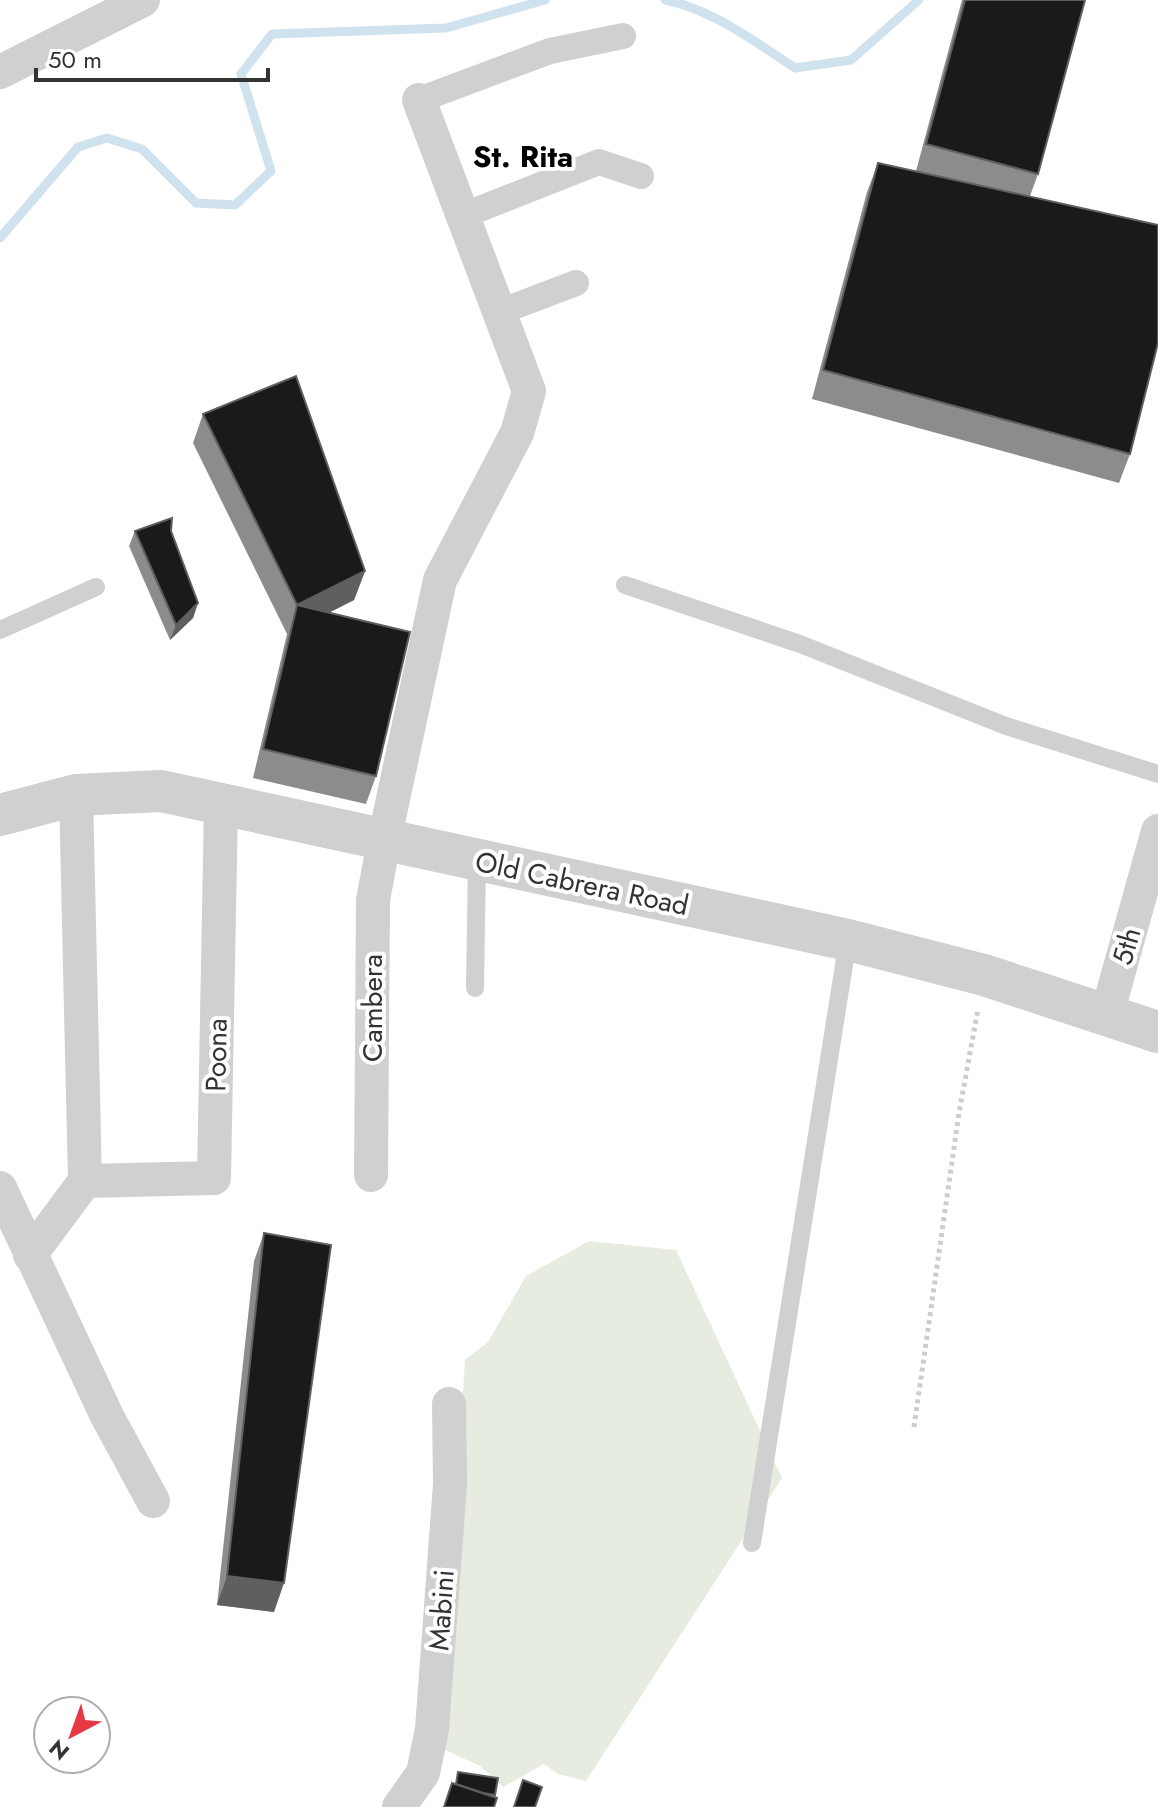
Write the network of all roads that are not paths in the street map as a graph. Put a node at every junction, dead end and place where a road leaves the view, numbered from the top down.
1 (143, 0) edge
2 (623, 36) dead end
3 (0, 72) edge
4 (419, 100) joint
5 (641, 176) dead end
6 (462, 216) junction
7 (576, 283) dead end
8 (500, 312) junction
9 (625, 585) dead end
10 (96, 587) dead end
11 (0, 630) edge
12 (1158, 774) edge
13 (76, 795) junction
14 (221, 804) junction
15 (0, 815) edge
16 (1158, 831) edge
17 (384, 841) junction
18 (477, 860) junction
19 (848, 940) junction
20 (475, 988) dead end
21 (1107, 1014) junction
22 (1158, 1032) edge
23 (371, 1175) dead end
24 (85, 1181) junction
25 (0, 1188) edge
26 (30, 1255) junction
27 (449, 1404) dead end
28 (153, 1501) dead end
29 (752, 1543) dead end
30 (399, 1807) edge

1 - 3 street
2 - 4 street
4 - 6 street, Cambera
5 - 6 street
6 - 8 street, Cambera
7 - 8 street
8 - 17 street, Cambera
9 - 12 lane
10 - 11 lane
13 - 14 street, Old Cabrera Road
13 - 15 street, Old Cabrera Road
13 - 24 street
14 - 17 street, Old Cabrera Road
14 - 24 street, Poona
16 - 21 street, 5th
17 - 18 street, Old Cabrera Road
17 - 23 street, Cambera
18 - 19 street, Old Cabrera Road
18 - 20 lane
19 - 21 street, Old Cabrera Road
19 - 29 lane
21 - 22 street, Old Cabrera Road
24 - 26 street
25 - 26 street
26 - 28 street
27 - 30 street, Mabini

